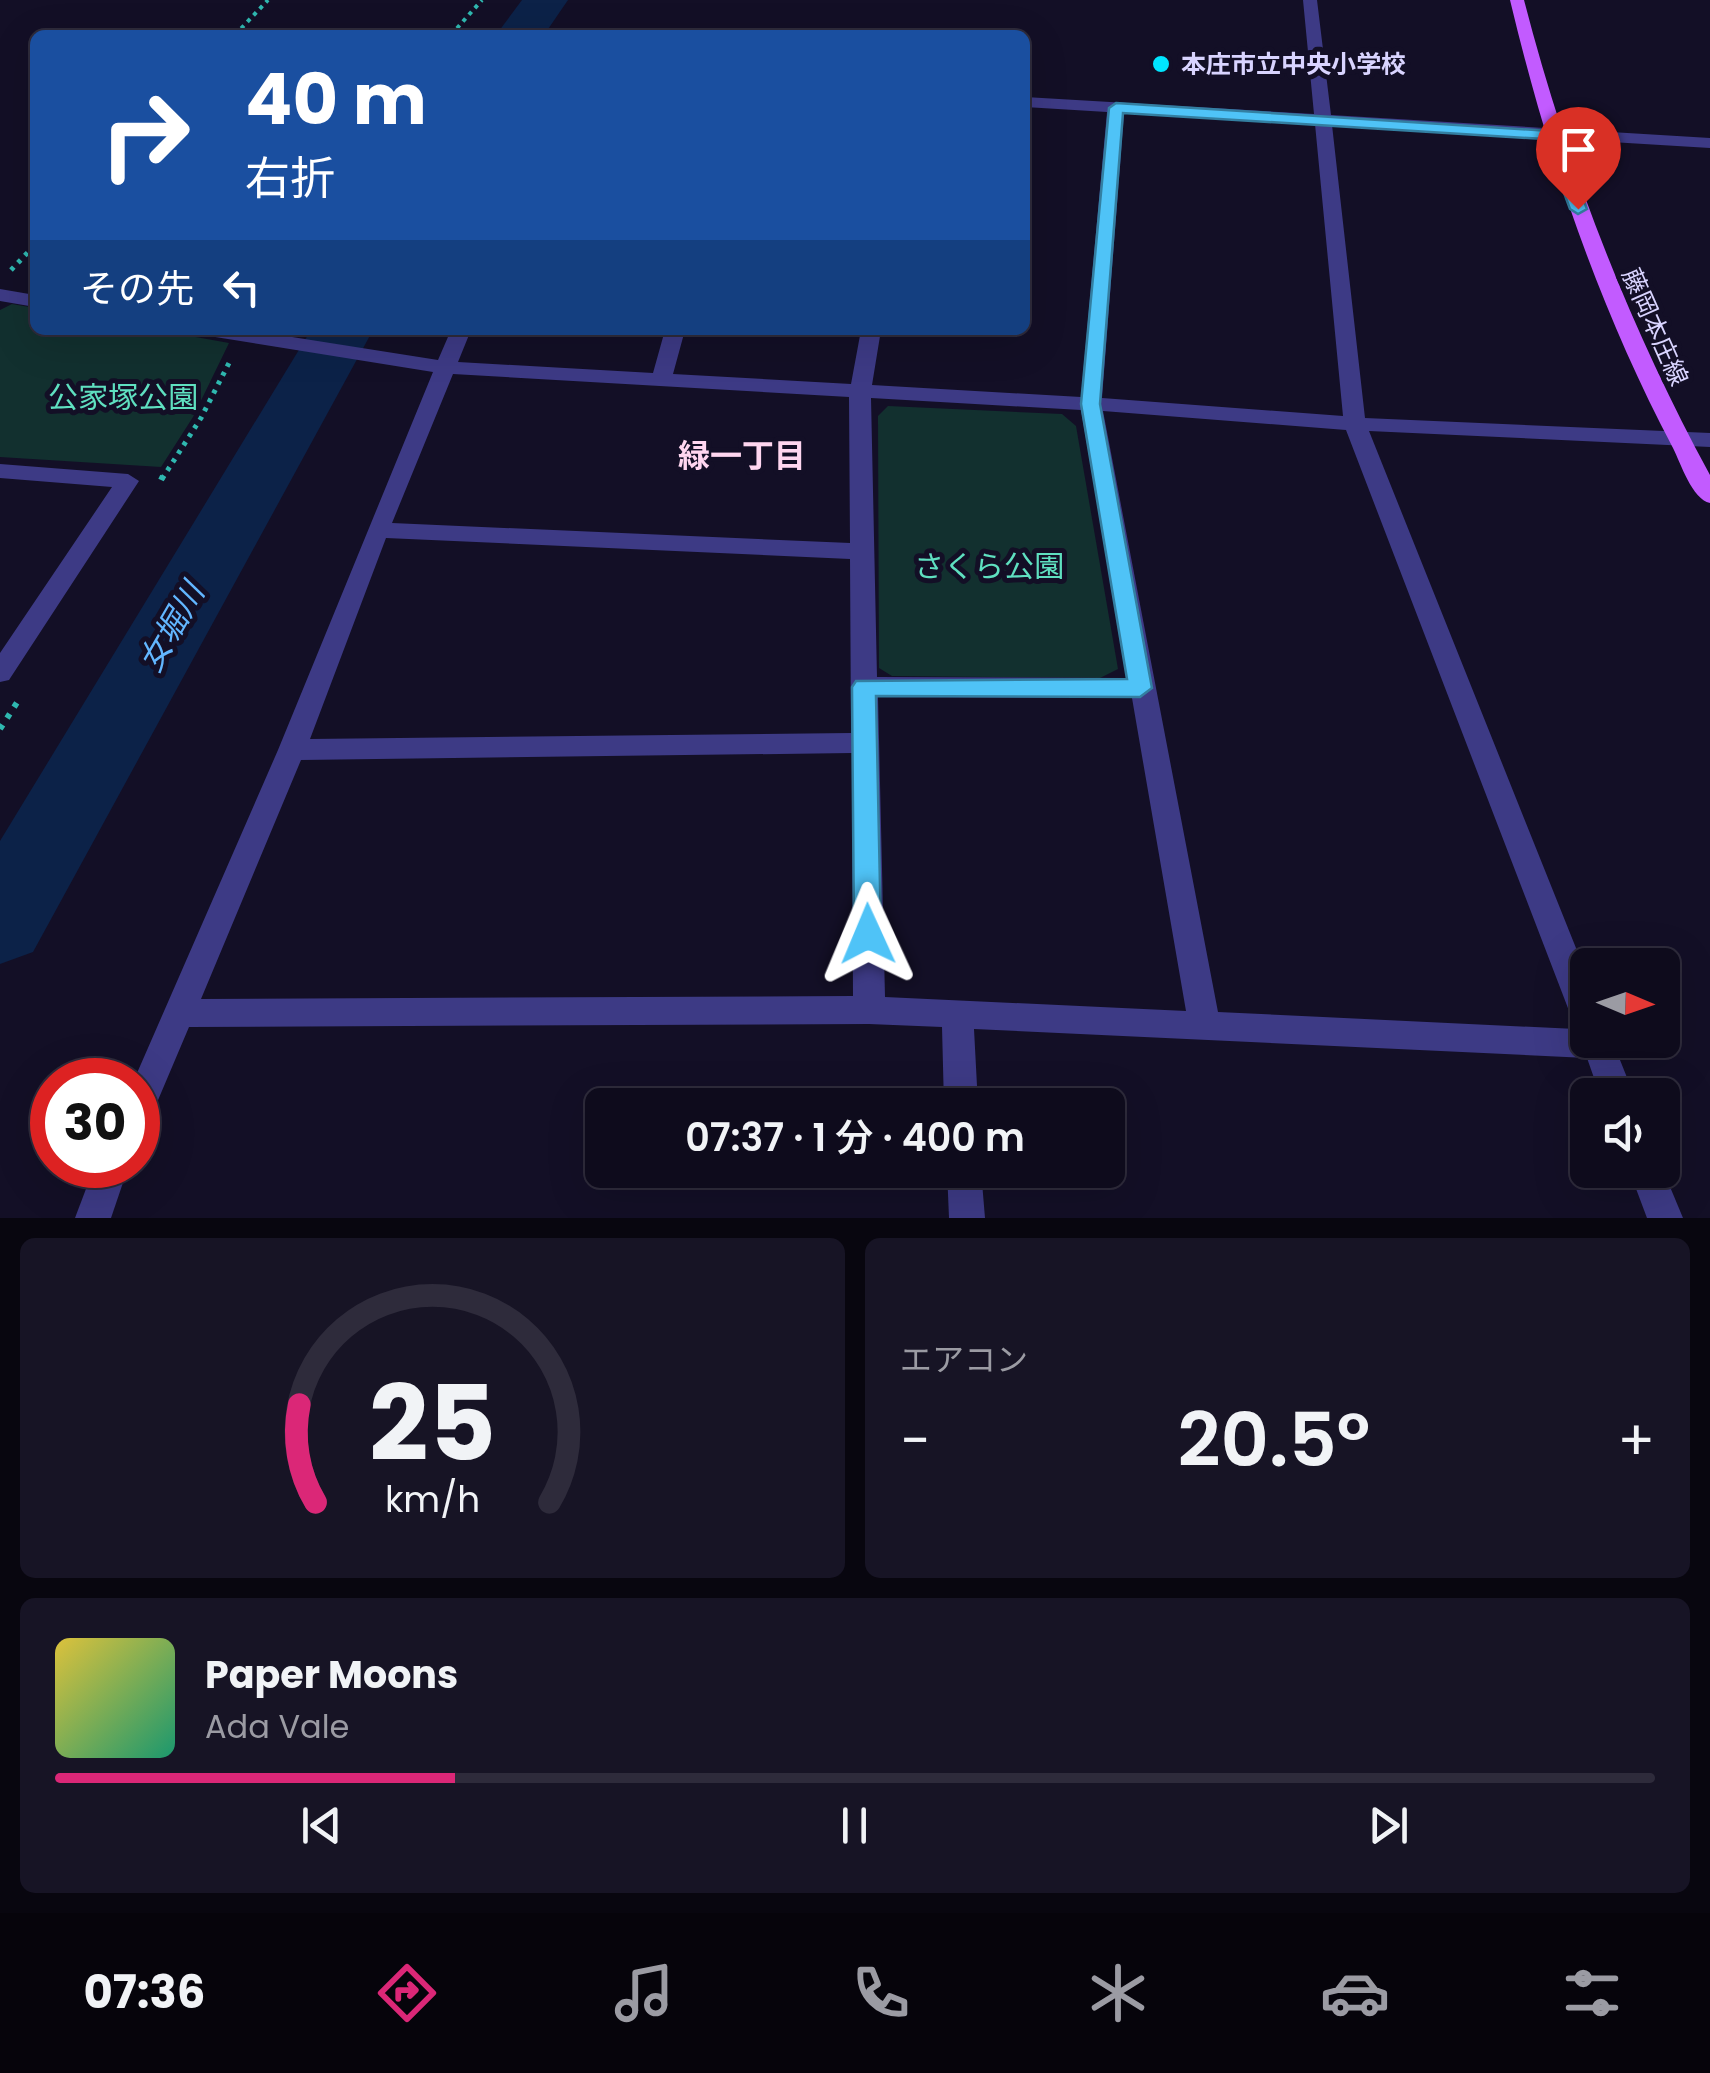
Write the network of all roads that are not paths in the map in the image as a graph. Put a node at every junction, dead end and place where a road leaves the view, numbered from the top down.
1 (1310, 0) edge
2 (1518, 0) edge
3 (1030, 102) edge
4 (1116, 108) junction
5 (1323, 120) junction
6 (1550, 135) junction
7 (1710, 144) edge
8 (0, 295) edge
9 (30, 300) edge
10 (239, 335) edge
11 (458, 335) edge
12 (674, 335) edge
13 (871, 335) edge
14 (443, 367) junction
15 (660, 380) junction
16 (860, 393) junction
17 (1090, 404) junction
18 (1355, 424) junction
19 (1679, 440) junction
20 (1710, 440) edge
21 (0, 471) edge
22 (1710, 496) edge
23 (377, 530) junction
24 (862, 552) junction
25 (0, 672) edge
26 (864, 687) junction
27 (1140, 688) junction
28 (865, 743) junction
29 (292, 750) junction
30 (1570, 973) edge
31 (869, 1010) junction
32 (179, 1012) junction
33 (957, 1014) junction
34 (1205, 1026) junction
35 (1570, 1034) edge
36 (159, 1058) edge
37 (960, 1088) edge
38 (104, 1188) edge
39 (965, 1188) edge
40 (1653, 1188) edge
41 (93, 1218) edge
42 (967, 1218) edge
43 (1665, 1218) edge

1 - 5 street
2 - 6 main road, 藤岡本庄線
3 - 4 street
4 - 5 street
4 - 17 street
5 - 6 street
5 - 18 street
6 - 7 street
6 - 19 main road, 藤岡本庄線
8 - 9 street
10 - 14 street
11 - 14 street
12 - 15 street
13 - 16 street
14 - 15 street
14 - 23 street
15 - 16 street
16 - 17 street
16 - 24 street
17 - 18 street
17 - 27 street
18 - 19 street
18 - 30 street
19 - 20 street
19 - 22 main road, 藤岡本庄線
21 - 25 street
23 - 24 street
23 - 29 street
24 - 26 street
26 - 27 street
26 - 28 street
27 - 34 street
28 - 29 street
28 - 31 street
29 - 32 street
31 - 32 street
31 - 33 street
32 - 36 street
33 - 34 street
33 - 37 street
34 - 35 street
38 - 41 street
39 - 42 street
40 - 43 street

